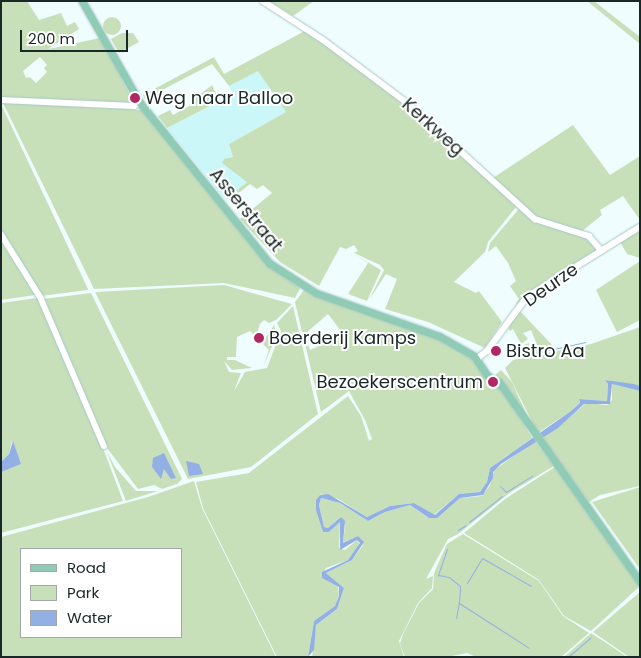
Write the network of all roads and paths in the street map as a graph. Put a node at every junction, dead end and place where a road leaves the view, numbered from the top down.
1 (82, 1) edge
2 (263, 1) edge
3 (1, 100) edge
4 (140, 103) junction
5 (640, 227) edge
6 (1, 234) edge
7 (601, 250) junction
8 (477, 359) junction
9 (104, 446) dead end
10 (640, 582) edge

1 - 4 main road, Asserstraat
2 - 7 street, Kerkweg
3 - 4 street
4 - 8 main road, Asserstraat
5 - 7 street, Deurze
6 - 9 street
7 - 8 street, Deurze
8 - 10 main road

